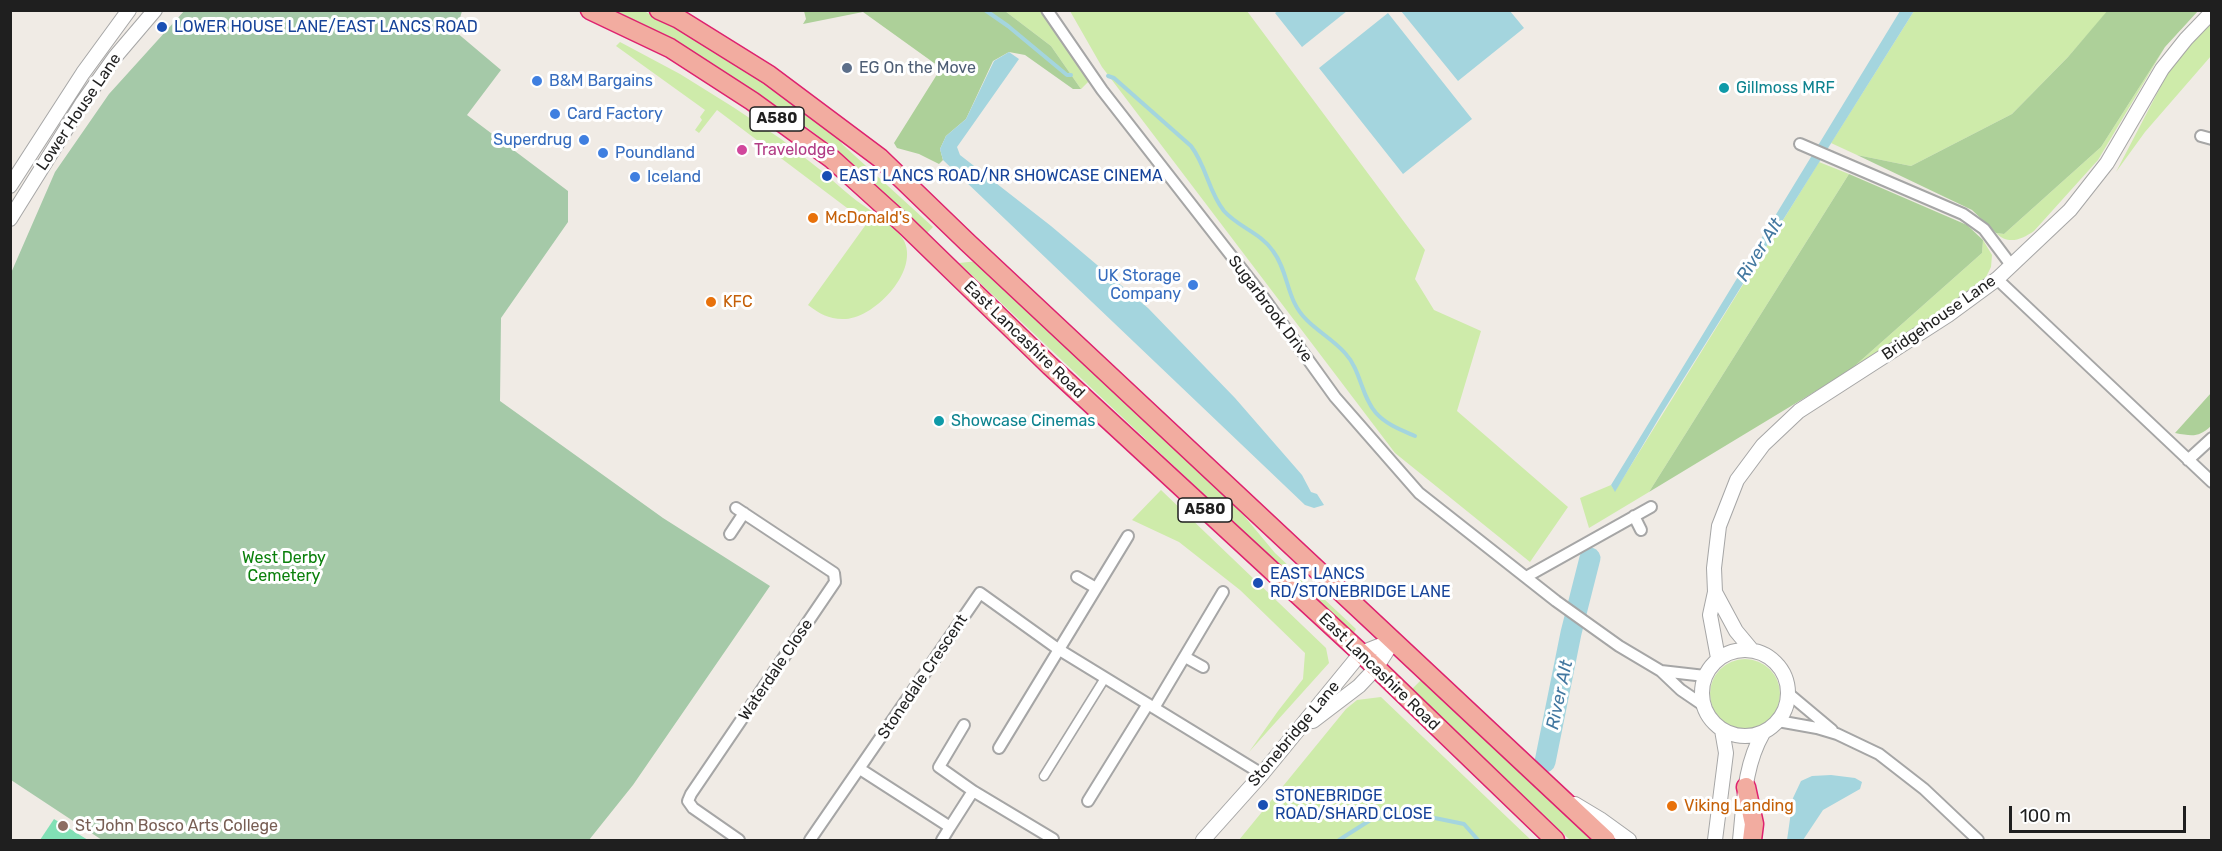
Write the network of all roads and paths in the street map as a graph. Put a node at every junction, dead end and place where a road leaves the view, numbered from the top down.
1 (129, 10) edge
2 (155, 10) edge
3 (590, 10) edge
4 (659, 10) edge
5 (1047, 10) edge
6 (2211, 12) edge
7 (1800, 144) dead end
8 (10, 186) edge
9 (10, 219) edge
10 (2011, 265) junction
11 (1997, 279) junction
12 (2211, 438) edge
13 (2188, 460) junction
14 (2211, 482) edge
15 (1651, 507) dead end
16 (1634, 516) junction
17 (1641, 530) dead end
18 (730, 534) dead end
19 (1128, 536) dead end
20 (1077, 577) dead end
21 (1526, 577) junction
22 (1096, 588) junction
23 (1223, 592) dead end
24 (1715, 592) junction
25 (1394, 640) junction
26 (1058, 649) junction
27 (1751, 649) junction
28 (1361, 653) junction
29 (1185, 657) junction
30 (1718, 658) junction
31 (1203, 667) dead end
32 (1376, 668) junction
33 (1661, 671) junction
34 (1705, 676) junction
35 (1105, 678) junction
36 (1789, 694) junction
37 (1703, 705) junction
38 (1151, 706) junction
39 (1778, 721) junction
40 (964, 725) dead end
41 (1722, 730) junction
42 (1763, 733) junction
43 (1837, 734) junction
44 (1294, 735) junction
45 (999, 748) dead end
46 (860, 769) junction
47 (1262, 774) junction
48 (1044, 776) dead end
49 (1746, 787) junction
50 (973, 791) junction
51 (1557, 794) junction
52 (1088, 801) dead end
53 (950, 827) junction
54 (739, 840) edge
55 (810, 840) edge
56 (942, 840) edge
57 (1053, 840) edge
58 (1203, 840) edge
59 (1555, 840) edge
60 (1606, 840) edge
61 (1629, 840) edge
62 (1715, 840) edge
63 (1740, 840) edge
64 (1752, 840) edge
65 (1978, 840) edge

1 - 8 street, Lower House Lane
2 - 9 street, Lower House Lane
3 - 28 highway, East Lancashire Road / A580
4 - 25 highway, East Lancashire Road / A580
5 - 21 street, Sugarbrook Drive
6 - 10 street, Bridgehouse Lane
7 - 10 street
10 - 11 street, Bridgehouse Lane
11 - 13 street
11 - 24 street, Bridgehouse Lane
12 - 13 street
13 - 14 street
15 - 16 street
16 - 17 street
16 - 21 street
18 - 54 street, Waterdale Close
19 - 22 street
20 - 22 street
21 - 33 street, Sugarbrook Drive
22 - 26 street
23 - 29 street
24 - 27 street, Bridgehouse Lane
24 - 30 street, Bridgehouse Lane
25 - 28 street, Stonebridge Lane
25 - 32 street
25 - 51 highway, East Lancashire Road / A580
26 - 35 street, Stonedale Crescent
26 - 45 street
26 - 46 street, Stonedale Crescent
27 - 30 street
27 - 36 street
28 - 32 highway, East Lancashire Road / A580
28 - 44 street, Stonebridge Lane
29 - 31 street
29 - 38 street
30 - 34 street
32 - 44 street
32 - 59 highway, East Lancashire Road / A580
33 - 34 street
33 - 37 street
34 - 37 street
35 - 38 street, Stonedale Crescent
35 - 48 street
36 - 39 street
36 - 43 street
37 - 41 street
38 - 47 street, Stonedale Crescent
38 - 52 street
39 - 42 street
39 - 43 street
40 - 50 street
41 - 42 street
41 - 62 street
42 - 49 street
43 - 65 street
44 - 47 street, Stonebridge Lane
46 - 53 street
46 - 55 street, Stonedale Crescent
47 - 58 street, Stonebridge Lane
49 - 63 street
49 - 64 highway
50 - 53 street
50 - 57 street
51 - 60 highway, East Lancashire Road / A580
51 - 61 street
53 - 56 street

